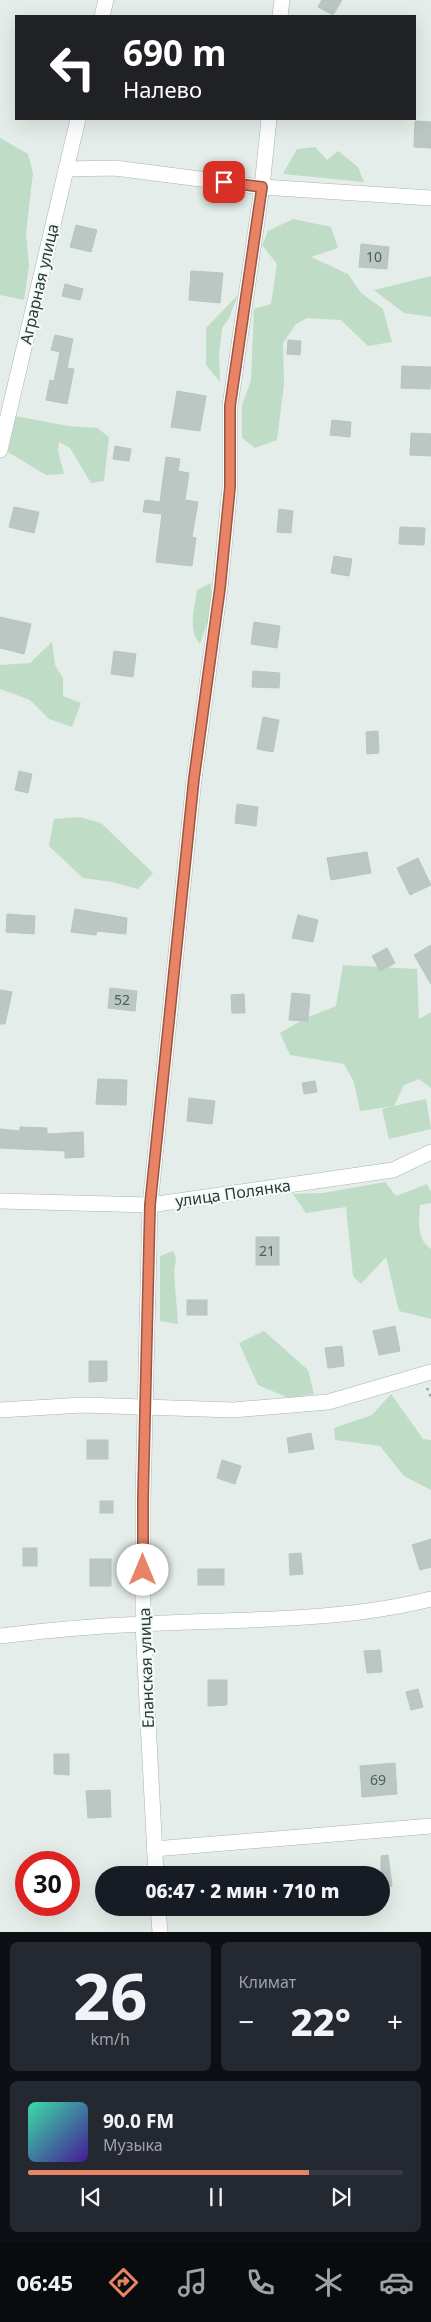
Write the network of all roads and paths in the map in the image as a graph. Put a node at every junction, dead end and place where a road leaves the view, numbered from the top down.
1 (106, 0) edge
2 (282, 0) edge
3 (102, 15) edge
4 (280, 15) edge
5 (78, 120) edge
6 (269, 120) edge
7 (66, 169) junction
8 (262, 187) junction
9 (431, 198) edge
10 (0, 450) edge
11 (431, 1152) edge
12 (0, 1201) edge
13 (150, 1205) junction
14 (431, 1372) edge
15 (145, 1408) junction
16 (0, 1410) edge
17 (431, 1598) edge
18 (144, 1624) junction
19 (0, 1636) edge
20 (431, 1826) edge
21 (154, 1849) junction
22 (155, 1866) edge
23 (159, 1916) edge
24 (160, 1932) edge

1 - 3 street
2 - 4 street
5 - 7 street, Аграрная улица
6 - 8 street, Еланская улица
7 - 8 street
7 - 10 street, Аграрная улица
8 - 9 street
8 - 13 street, Еланская улица
11 - 13 street, улица Полянка
12 - 13 street, улица Полянка
13 - 15 street, Еланская улица
14 - 15 street
15 - 16 street
15 - 18 street, Еланская улица
17 - 18 street
18 - 19 street
18 - 21 street, Еланская улица
20 - 21 street
21 - 22 street, Еланская улица
23 - 24 street

